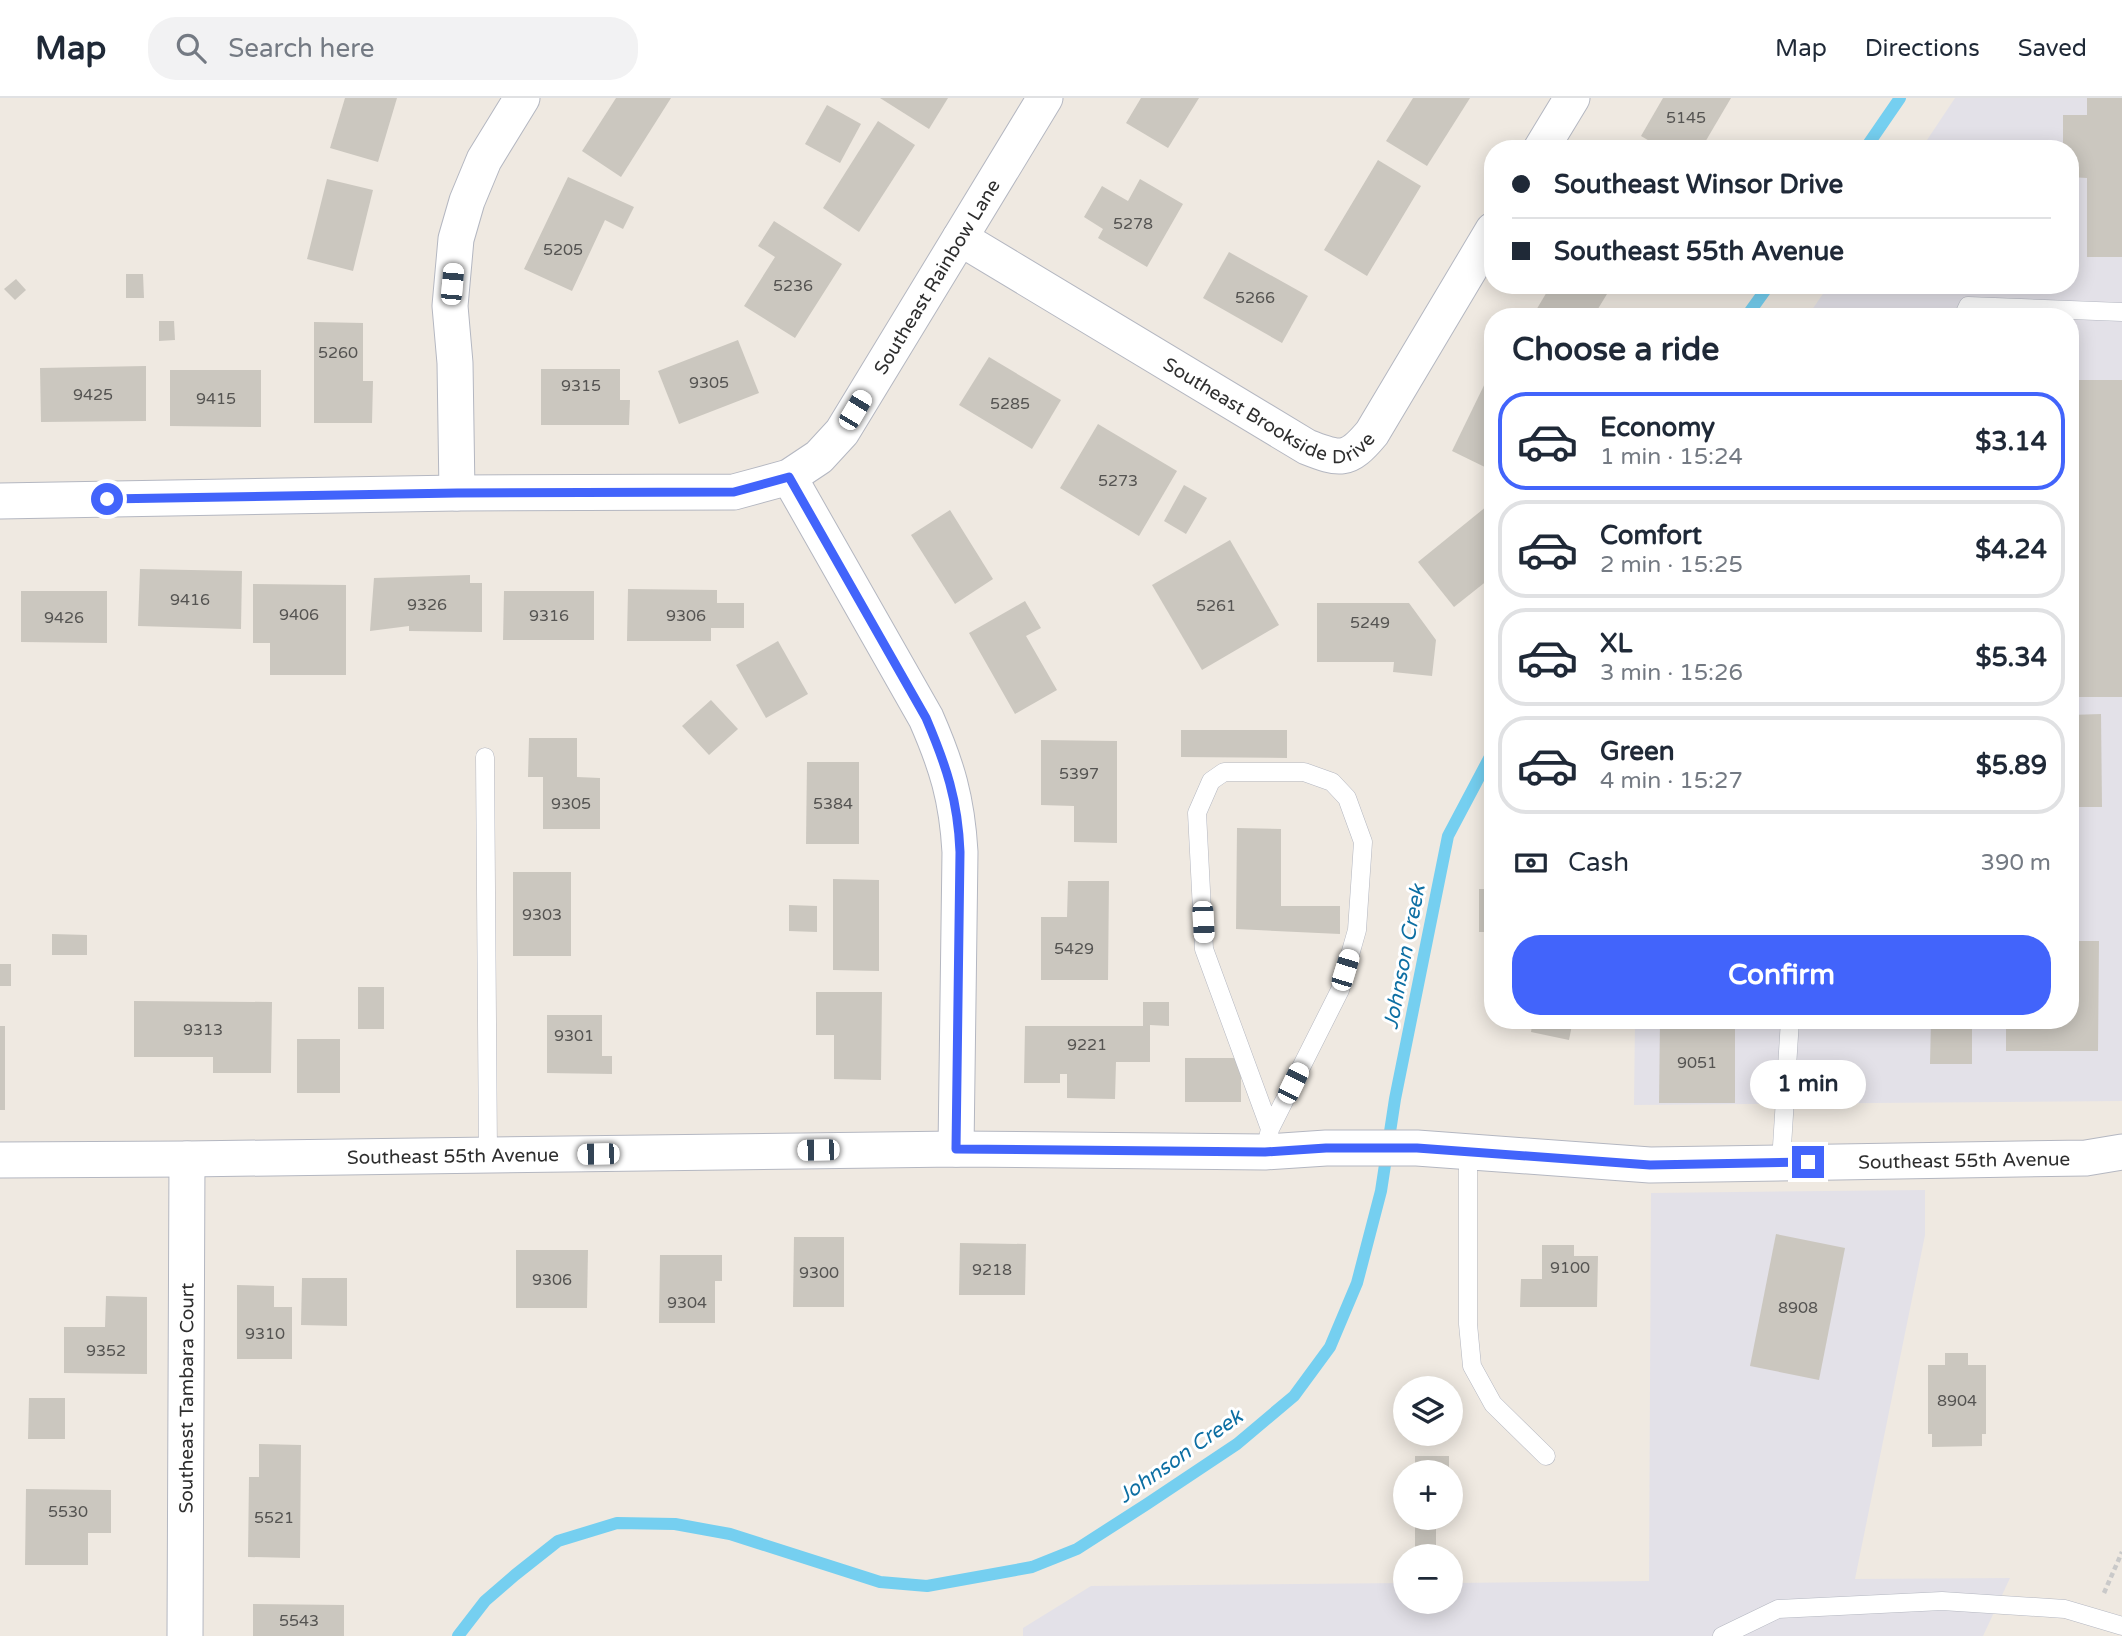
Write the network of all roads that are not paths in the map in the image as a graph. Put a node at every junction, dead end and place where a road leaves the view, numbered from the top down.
1 (522, 98) edge
2 (1045, 98) edge
3 (1572, 98) edge
4 (1546, 140) edge
5 (960, 238) junction
6 (1484, 245) edge
7 (1967, 308) edge
8 (2019, 308) edge
9 (2079, 310) edge
10 (2122, 312) edge
11 (789, 477) junction
12 (457, 493) junction
13 (0, 501) edge
14 (485, 757) dead end
15 (1789, 1029) edge
16 (1268, 1141) junction
17 (956, 1149) junction
18 (1468, 1152) junction
19 (2122, 1152) edge
20 (488, 1155) junction
21 (187, 1159) junction
22 (0, 1160) edge
23 (1781, 1162) junction
24 (1546, 1456) dead end
25 (2122, 1626) edge
26 (185, 1636) edge
27 (1722, 1636) edge

1 - 12 street
2 - 5 street, Southeast Rainbow Lane
3 - 4 street
5 - 6 street, Southeast Brookside Drive
5 - 11 street, Southeast Rainbow Lane
7 - 8 lane
9 - 10 lane
11 - 12 street, Southeast Rainbow Lane
11 - 17 street
12 - 13 street, Southeast Rainbow Lane
14 - 20 lane
15 - 23 lane
16 - 16 lane
16 - 17 street, Southeast 55th Avenue
16 - 18 street, Southeast 55th Avenue
17 - 20 street, Southeast 55th Avenue
18 - 23 street, Southeast 55th Avenue
18 - 24 lane
19 - 23 street, Southeast 55th Avenue
20 - 21 street, Southeast 55th Avenue
21 - 22 street, Southeast 55th Avenue
21 - 26 street, Southeast Tambara Court
25 - 27 lane

